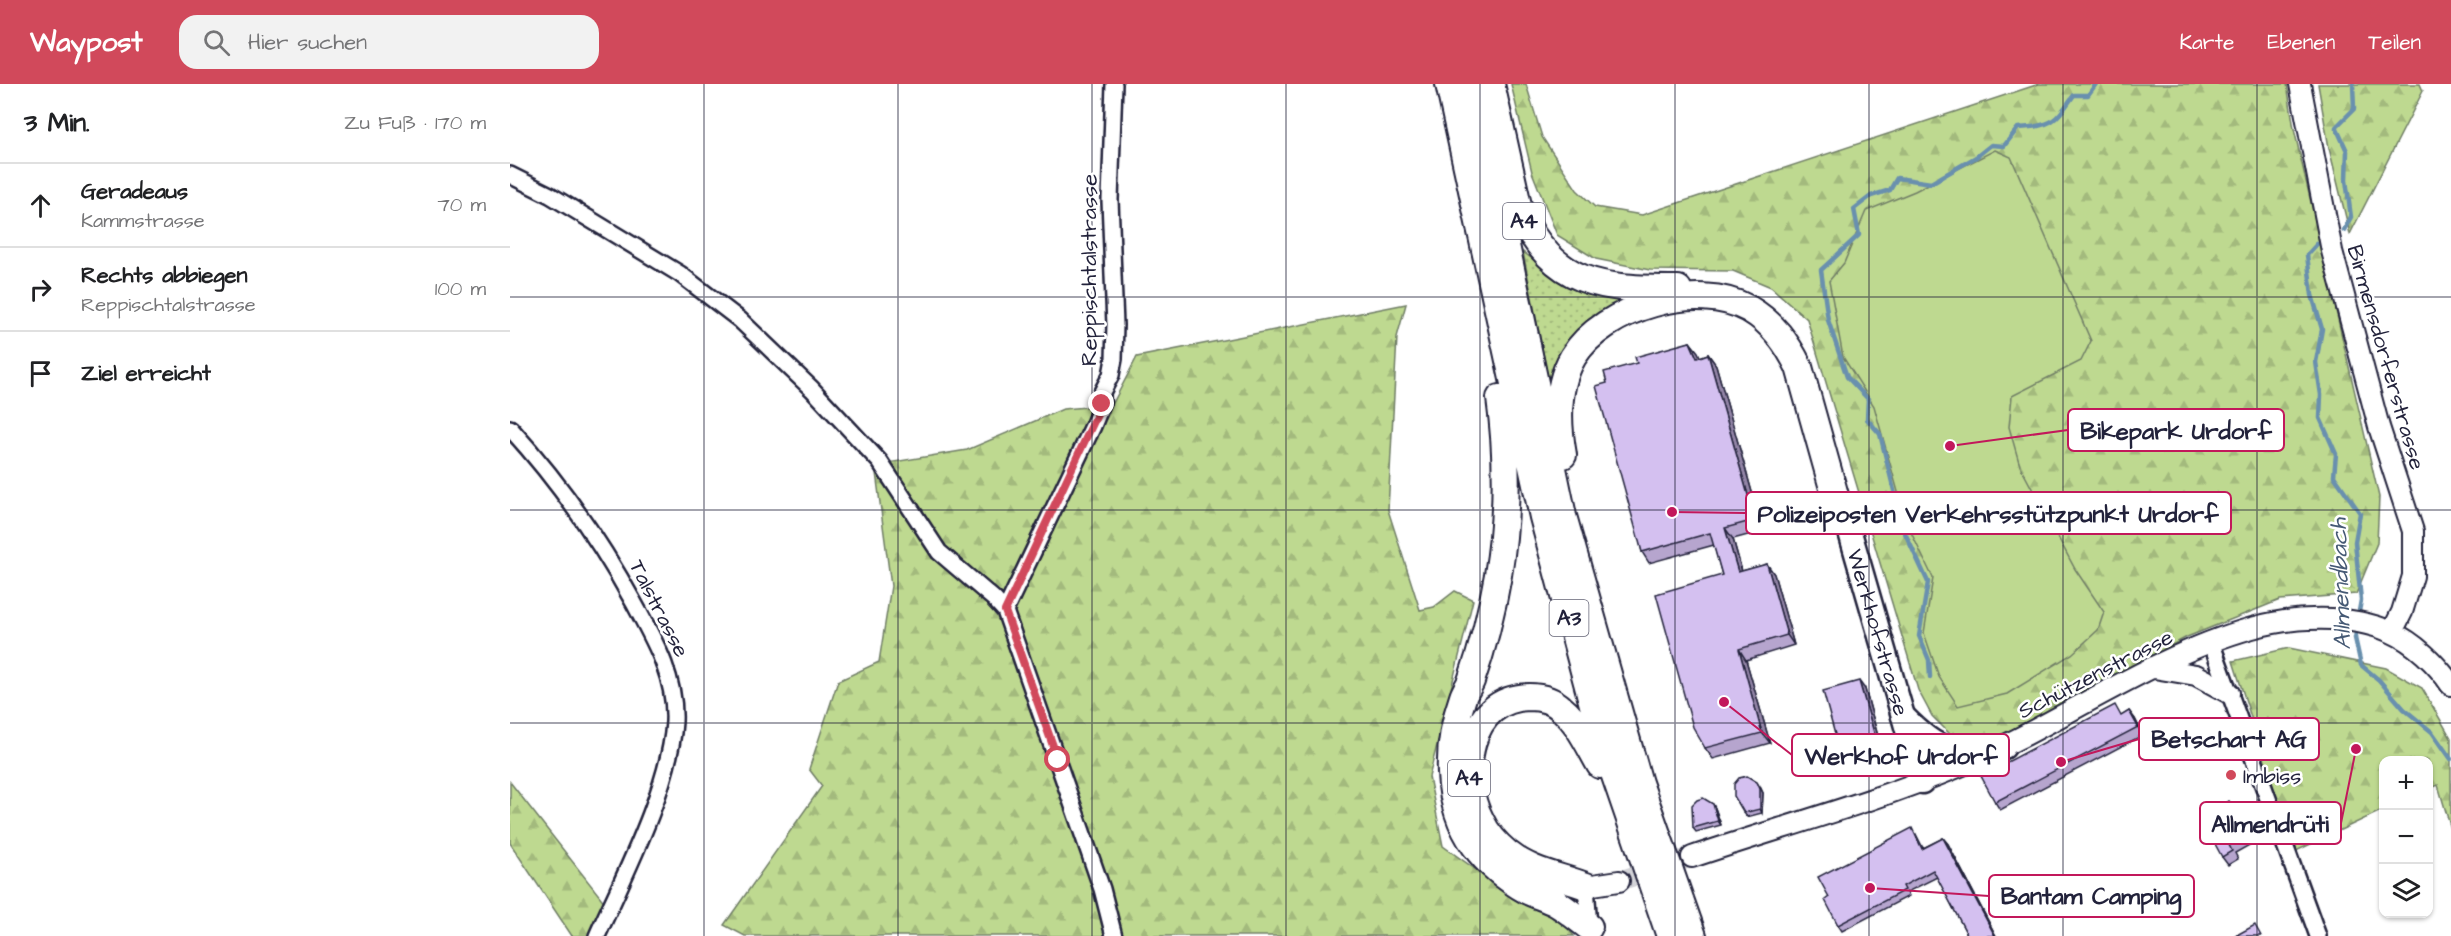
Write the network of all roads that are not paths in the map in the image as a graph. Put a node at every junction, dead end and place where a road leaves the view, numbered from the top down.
1 (1114, 84) edge
2 (1449, 84) edge
3 (1472, 84) edge
4 (1491, 84) edge
5 (2300, 84) edge
6 (510, 175) edge
7 (1485, 255) junction
8 (1640, 298) junction
9 (510, 428) edge
10 (1845, 515) joint
11 (1583, 594) junction
12 (1005, 611) junction
13 (2384, 629) junction
14 (2211, 642) junction
15 (2154, 668) junction
16 (2451, 685) edge
17 (2229, 693) junction
18 (1902, 715) junction
19 (2004, 747) junction
20 (1922, 782) junction
21 (1626, 810) junction
22 (1692, 856) tunnel mouth
23 (1508, 877) junction
24 (1619, 881) tunnel mouth
25 (1586, 886) junction
26 (1591, 931) edge
27 (597, 936) edge
28 (1114, 936) edge
29 (1670, 936) edge
30 (1693, 936) edge
31 (2318, 936) edge

1 - 12 street, Reppischtalstrasse
2 - 7 highway, A3
3 - 11 highway, A3
4 - 8 highway, A4
5 - 13 main road, Birmensdorferstrasse
6 - 12 street
7 - 21 highway, A3
7 - 23 highway, A4
8 - 10 highway
8 - 11 highway
9 - 27 street, Talstrasse
10 - 18 main road, Werkhofstrasse
11 - 30 highway, A3
12 - 28 street
13 - 14 main road, Schützenstrasse
13 - 16 main road
14 - 15 main road, Schützenstrasse
14 - 17 street
15 - 17 main road
15 - 19 main road, Schützenstrasse
17 - 31 street
18 - 19 main road
18 - 20 main road, Werkhofstrasse
19 - 20 main road, Schützenstrasse
20 - 22 main road, Schützenstrasse
21 - 25 highway, A4
21 - 29 highway, A3
23 - 25 highway, A4
23 - 26 highway, A4
24 - 25 main road
25 - 26 street

